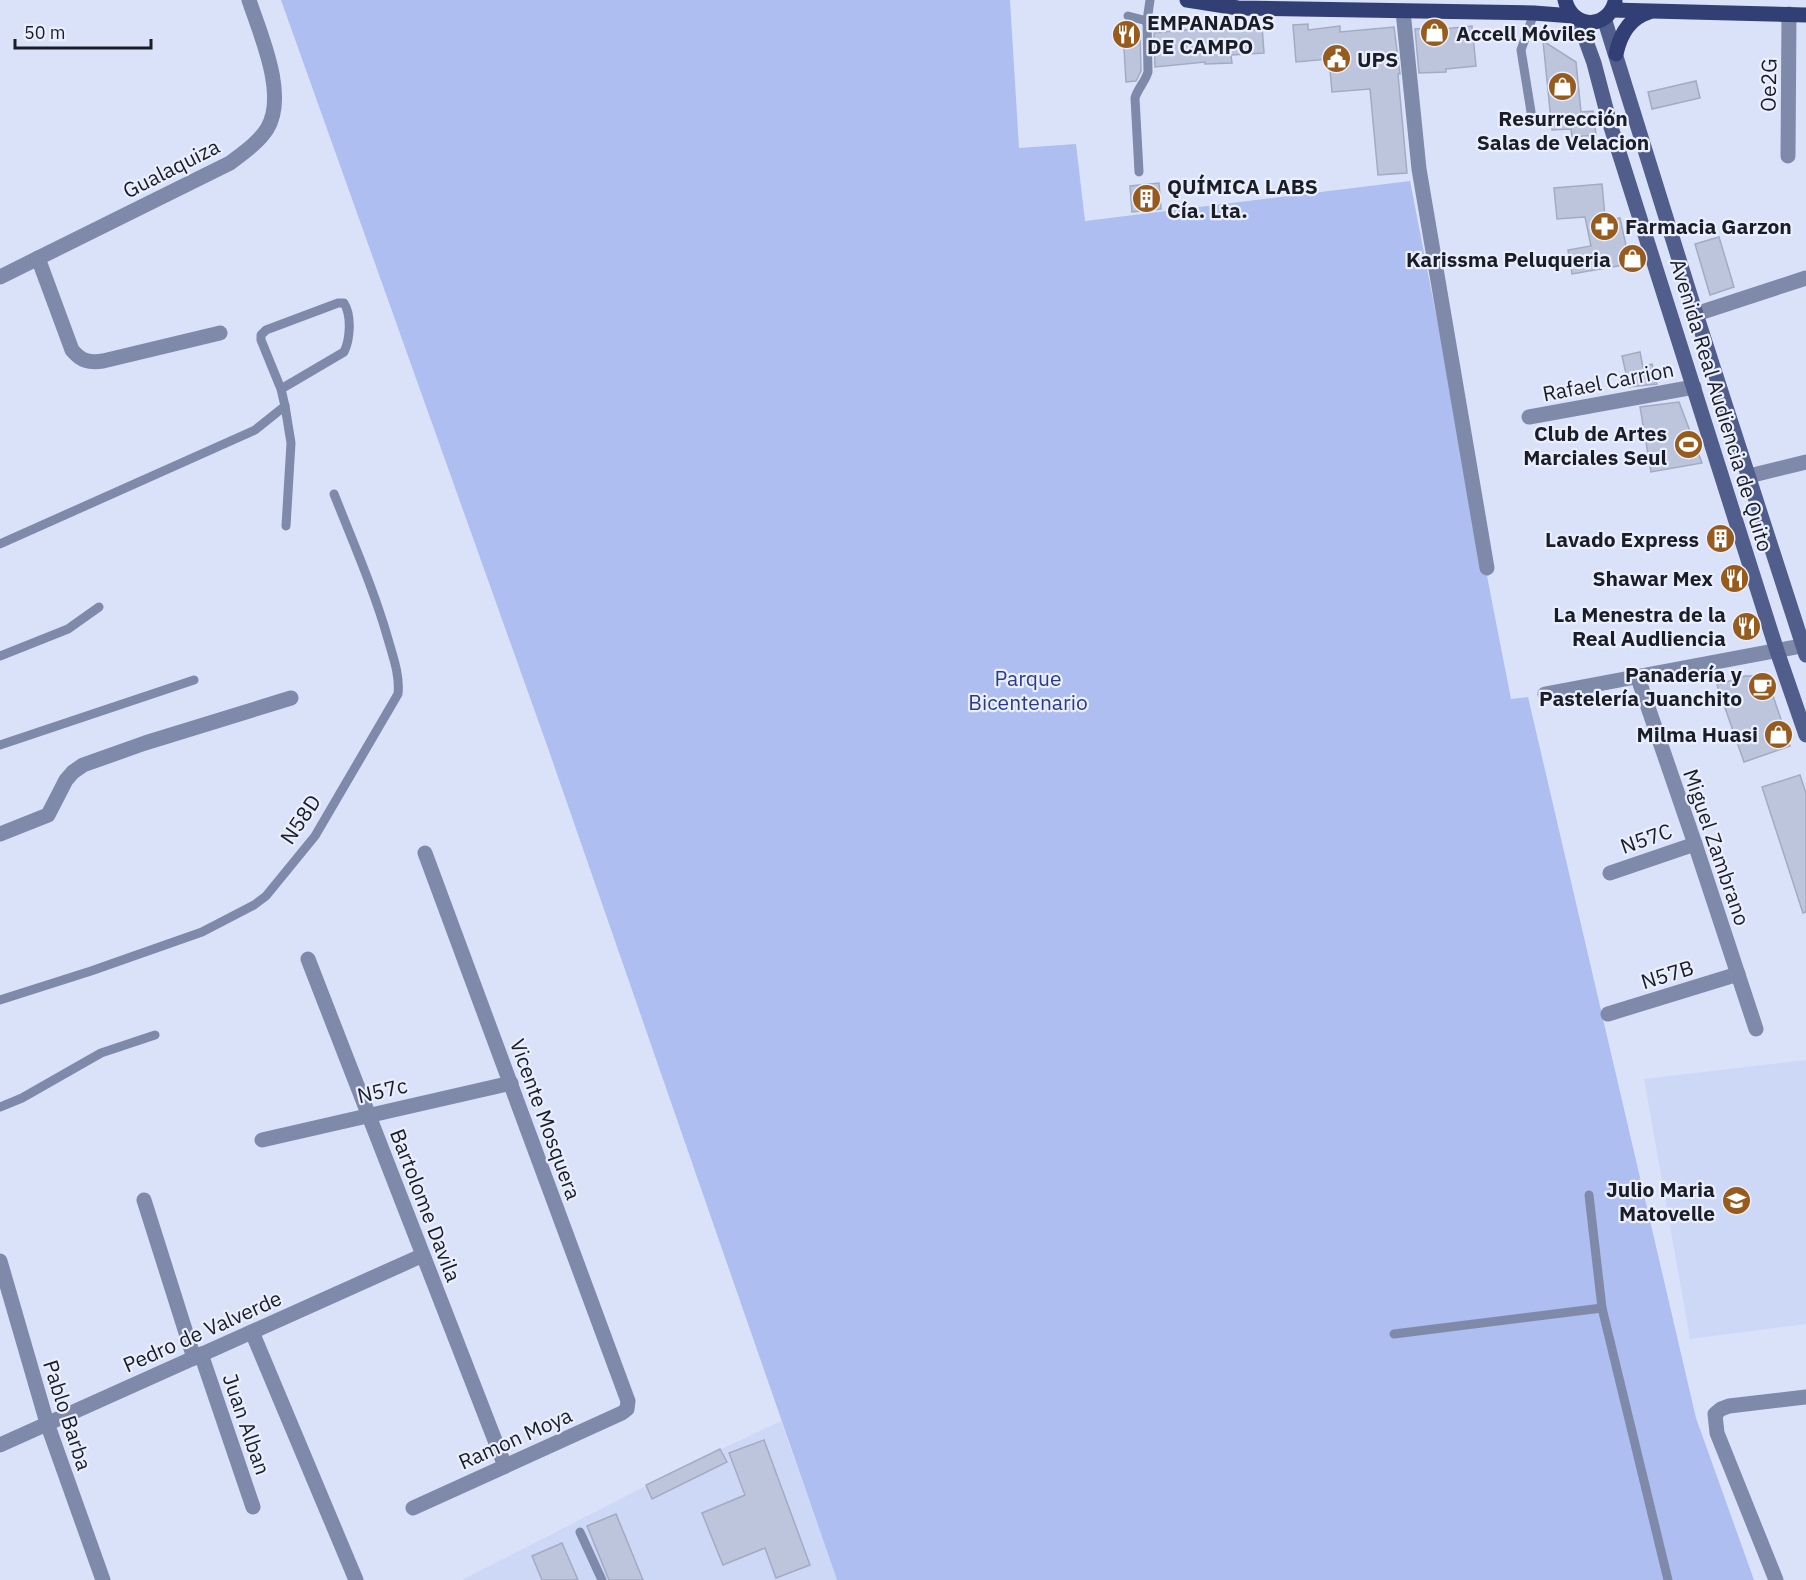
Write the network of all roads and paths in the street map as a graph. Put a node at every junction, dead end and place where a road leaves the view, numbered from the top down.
1 (249, 0) edge
2 (1150, 0) edge
3 (1187, 0) edge
4 (1565, 0) edge
5 (1322, 5) edge
6 (1610, 9) edge
7 (1403, 11) junction
8 (1652, 11) junction
9 (1534, 13) junction
10 (1789, 14) junction
11 (1806, 15) edge
12 (1128, 16) dead end
13 (1575, 18) junction
14 (1147, 21) junction
15 (1616, 54) junction
16 (1532, 118) dead end
17 (1788, 156) dead end
18 (1139, 172) dead end
19 (38, 258) junction
20 (0, 277) edge
21 (1806, 278) edge
22 (1696, 314) junction
23 (220, 333) dead end
24 (1694, 387) junction
25 (280, 389) junction
26 (285, 406) junction
27 (1529, 417) dead end
28 (1806, 462) edge
29 (1749, 476) junction
30 (334, 494) dead end
31 (286, 526) dead end
32 (0, 544) edge
33 (1487, 568) dead end
34 (99, 607) dead end
35 (1805, 648) edge
36 (1777, 651) junction
37 (0, 657) edge
38 (1638, 678) junction
39 (194, 680) dead end
40 (1545, 694) dead end
41 (291, 698) dead end
42 (1806, 735) edge
43 (0, 745) edge
44 (0, 834) edge
45 (1695, 844) junction
46 (425, 853) dead end
47 (1610, 873) dead end
48 (308, 959) dead end
49 (1738, 974) junction
50 (0, 1000) edge
51 (1608, 1014) dead end
52 (1756, 1029) dead end
53 (155, 1035) dead end
54 (511, 1083) junction
55 (0, 1107) edge
56 (369, 1114) junction
57 (262, 1140) dead end
58 (1589, 1195) dead end
59 (144, 1200) dead end
60 (422, 1256) junction
61 (0, 1261) edge
62 (1602, 1308) junction
63 (252, 1332) junction
64 (1394, 1334) dead end
65 (198, 1356) junction
66 (1806, 1397) edge
67 (628, 1401) joint
68 (47, 1423) junction
69 (0, 1445) edge
70 (505, 1466) junction
71 (253, 1507) dead end
72 (413, 1508) dead end
73 (580, 1532) dead end
74 (103, 1580) edge
75 (356, 1580) edge
76 (602, 1580) edge
77 (1668, 1580) edge
78 (1776, 1580) edge

1 - 19 street, Gualaquiza
2 - 14 lane
3 - 5 main road
4 - 13 main road
5 - 7 main road
6 - 8 main road
6 - 13 main road
6 - 15 main road, Avenida Real Audiencia de Quito
7 - 9 main road
7 - 33 street
8 - 10 main road
8 - 15 main road
9 - 13 main road
9 - 16 lane
10 - 11 main road
10 - 17 street, Oe2G
12 - 14 lane
13 - 24 main road, Avenida Real Audiencia de Quito
14 - 18 lane
15 - 22 main road, Avenida Real Audiencia de Quito
19 - 20 street, Gualaquiza
19 - 23 street
21 - 22 street
22 - 29 main road, Avenida Real Audiencia de Quito
24 - 27 street, Rafael Carrion
24 - 36 main road, Avenida Real Audiencia de Quito
25 - 25 lane
25 - 26 lane
26 - 31 lane
26 - 32 lane
28 - 29 street
29 - 35 main road, Avenida Real Audiencia de Quito
30 - 50 lane, N58D
34 - 37 lane
35 - 36 street
36 - 38 street
36 - 42 main road, Avenida Real Audiencia de Quito
38 - 40 street
38 - 45 street, Miguel Zambrano
39 - 43 lane
41 - 44 street
45 - 47 street, N57C
45 - 49 street, Miguel Zambrano
46 - 54 street, Vicente Mosquera
48 - 56 street, Bartolome Davila
49 - 51 street, N57B
49 - 52 street, Miguel Zambrano
53 - 55 lane
54 - 56 street, N57c
54 - 67 street, Vicente Mosquera
56 - 57 street, N57c
56 - 60 street, Bartolome Davila
58 - 62 lane
59 - 65 street, Juan Alban
60 - 63 street, Pedro de Valverde
60 - 70 street, Bartolome Davila
61 - 68 street, Pablo Barba
62 - 64 lane
62 - 77 lane
63 - 65 street, Pedro de Valverde
63 - 75 street
65 - 68 street, Pedro de Valverde
65 - 71 street, Juan Alban
66 - 78 street
67 - 70 street, Ramon Moya
68 - 69 street, Pedro de Valverde
68 - 74 street, Pablo Barba
70 - 72 street, Ramon Moya
73 - 76 lane

